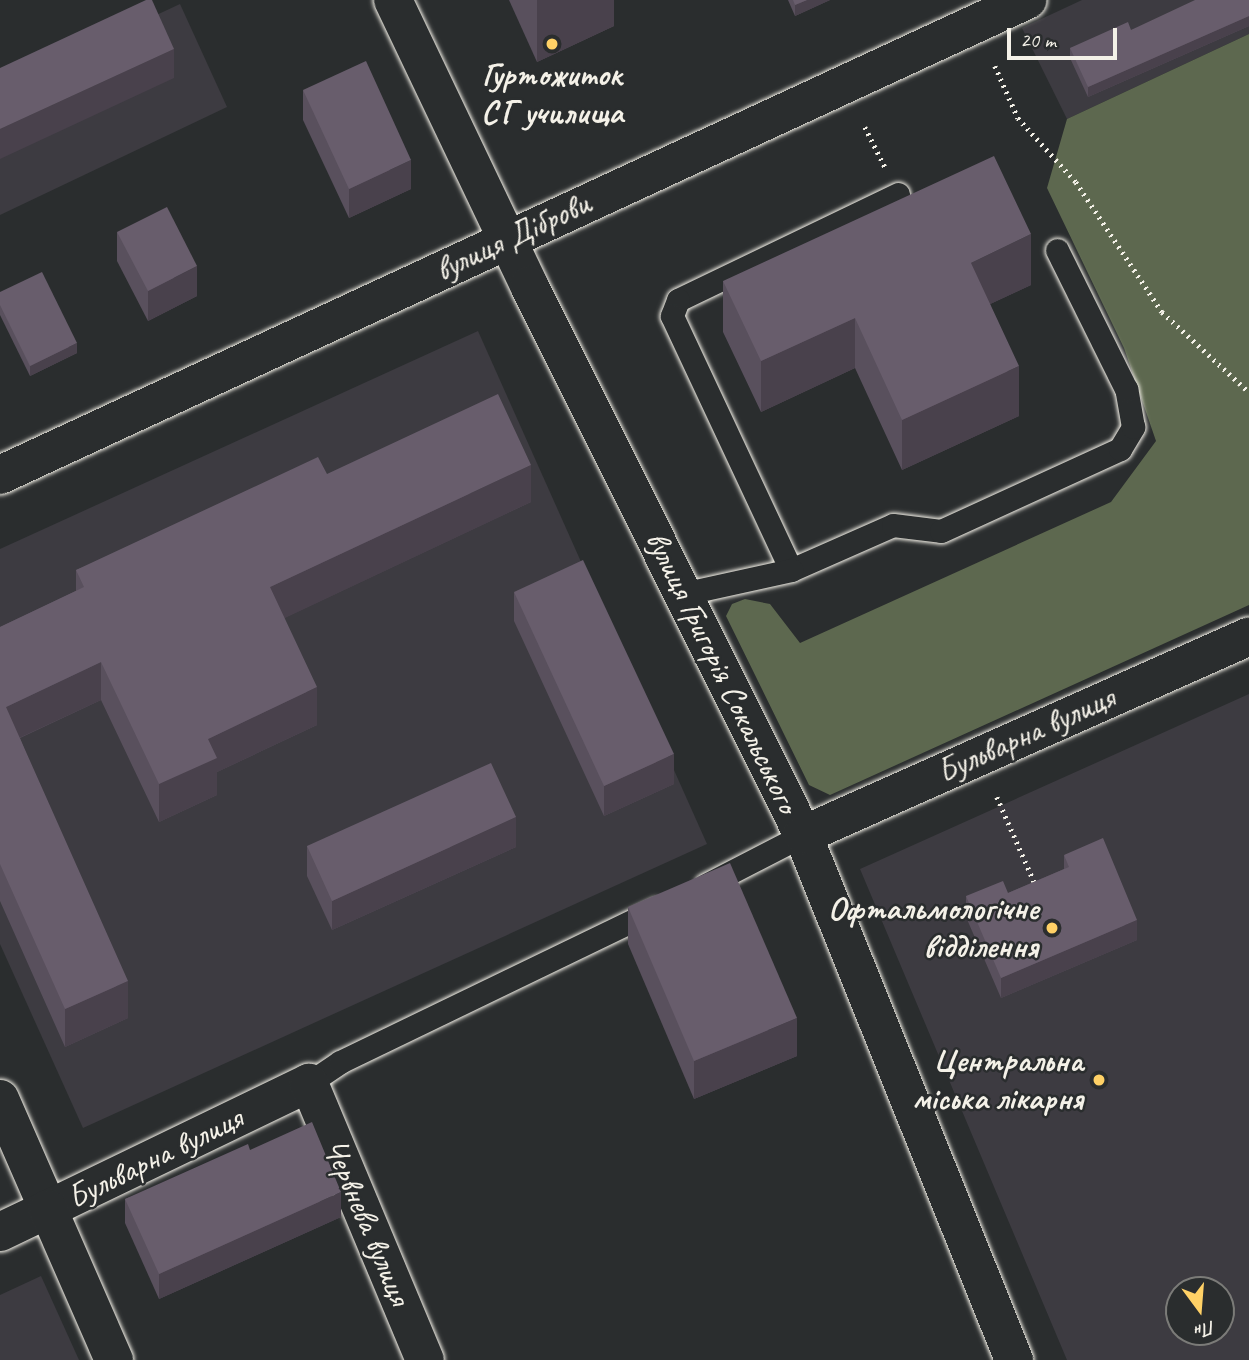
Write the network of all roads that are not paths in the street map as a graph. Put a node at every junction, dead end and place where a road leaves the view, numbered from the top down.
1 (393, 0) edge
2 (1027, 0) edge
3 (898, 194) road end
4 (508, 240) junction
5 (1057, 250) dead end
6 (0, 475) edge
7 (791, 569) junction
8 (682, 594) junction
9 (1249, 636) edge
10 (803, 835) junction
11 (309, 1083) junction
12 (0, 1099) edge
13 (48, 1209) junction
14 (0, 1231) edge
15 (114, 1360) edge
16 (425, 1360) edge
17 (1014, 1360) edge

1 - 4 street, вулиця Григорія Сокальського
2 - 4 street, вулиця Діброви
3 - 7 lane
4 - 6 street, вулиця Діброви
4 - 8 street, вулиця Григорія Сокальського
5 - 7 lane
7 - 8 lane
8 - 10 street, вулиця Григорія Сокальського
9 - 10 street, Бульварна вулиця
10 - 11 lane
10 - 17 street, вулиця Григорія Сокальського
11 - 13 street, Бульварна вулиця
11 - 16 street, Червнева вулиця
12 - 13 street
13 - 14 street, Бульварна вулиця
13 - 15 street

